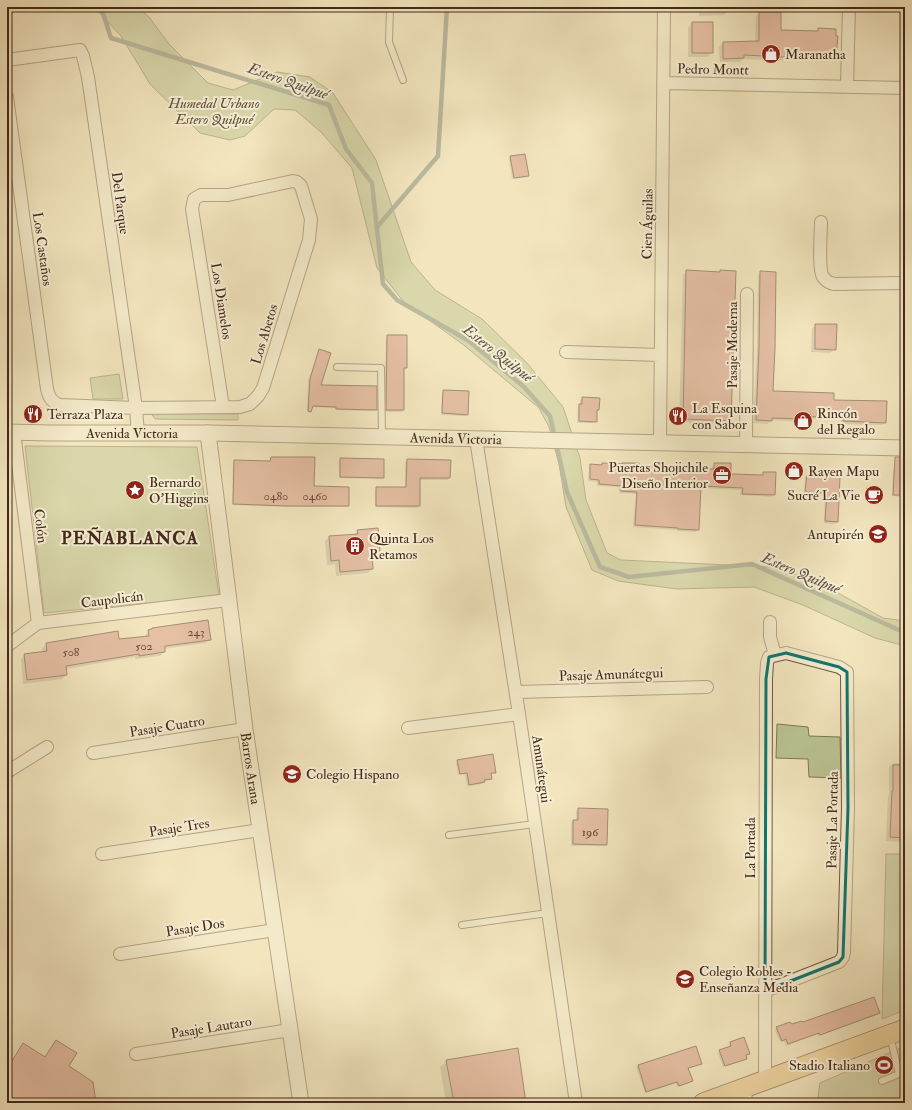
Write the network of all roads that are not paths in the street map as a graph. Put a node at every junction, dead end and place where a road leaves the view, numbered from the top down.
1 (390, 7) edge
2 (664, 7) edge
3 (849, 7) edge
4 (7, 60) edge
5 (403, 80) dead end
6 (663, 83) junction
7 (847, 86) junction
8 (905, 88) edge
9 (7, 97) edge
10 (194, 199) joint
11 (821, 222) dead end
12 (905, 283) edge
13 (747, 294) dead end
14 (566, 352) dead end
15 (660, 355) junction
16 (336, 367) dead end
17 (54, 403) joint
18 (223, 407) junction
19 (136, 408) junction
20 (11, 432) edge
21 (138, 434) junction
22 (208, 434) junction
23 (382, 438) junction
24 (476, 439) junction
25 (660, 442) junction
26 (746, 444) junction
27 (905, 448) edge
28 (228, 600) junction
29 (770, 622) dead end
30 (38, 623) junction
31 (7, 646) edge
32 (776, 655) junction
33 (707, 687) dead end
34 (516, 692) junction
35 (519, 714) junction
36 (408, 728) dead end
37 (245, 729) junction
38 (47, 748) dead end
39 (93, 753) dead end
40 (7, 772) edge
41 (535, 824) junction
42 (260, 830) junction
43 (449, 835) dead end
44 (102, 854) dead end
45 (548, 913) junction
46 (462, 925) dead end
47 (275, 930) junction
48 (120, 954) dead end
49 (765, 990) junction
50 (290, 1030) junction
51 (897, 1032) edge
52 (136, 1054) dead end
53 (765, 1081) junction
54 (882, 1081) dead end
55 (739, 1095) edge
56 (301, 1103) edge
57 (576, 1103) edge
58 (704, 1103) edge

1 - 5 lane
2 - 6 street, Cien Águilas
3 - 7 street
4 - 19 street, Del Parque
6 - 7 street, Pedro Montt
6 - 15 street, Cien Águilas
7 - 8 street, Pedro Montt
9 - 17 street, Los Castaños
10 - 18 street, Los Diamelos
10 - 18 street, Los Abetos
11 - 12 street
13 - 26 street, Pasaje Moderna
14 - 15 street
15 - 25 street, Cien Águilas
16 - 23 lane
17 - 19 street, Los Abetos
18 - 19 street, Los Abetos
19 - 21 street, Del Parque
20 - 21 street, Avenida Victoria
20 - 30 street, Colón
21 - 22 street, Avenida Victoria
22 - 23 street, Avenida Victoria
22 - 28 street, Barros Arana
23 - 24 street, Avenida Victoria
24 - 25 street, Avenida Victoria
24 - 34 street, Amunátegui
25 - 26 street, Avenida Victoria
26 - 27 street, Avenida Victoria
28 - 30 street, Caupolicán
28 - 37 street, Barros Arana
29 - 32 street
30 - 31 street, Caupolicán
32 - 49 street, La Portada
32 - 49 street, Pasaje La Portada
33 - 34 street, Pasaje Amunátegui
34 - 35 street, Amunátegui
35 - 36 street
35 - 41 street, Amunátegui
37 - 39 street, Pasaje Cuatro
37 - 42 street, Barros Arana
38 - 40 street
41 - 43 lane
41 - 45 street, Amunátegui
42 - 44 street, Pasaje Tres
42 - 47 street, Barros Arana
45 - 46 lane
45 - 57 street, Amunátegui
47 - 48 street, Pasaje Dos
47 - 50 street, Barros Arana
49 - 53 street, La Portada
50 - 52 street, Pasaje Lautaro
50 - 56 street, Barros Arana
51 - 53 main road
51 - 54 lane
53 - 55 main road
55 - 58 main road

